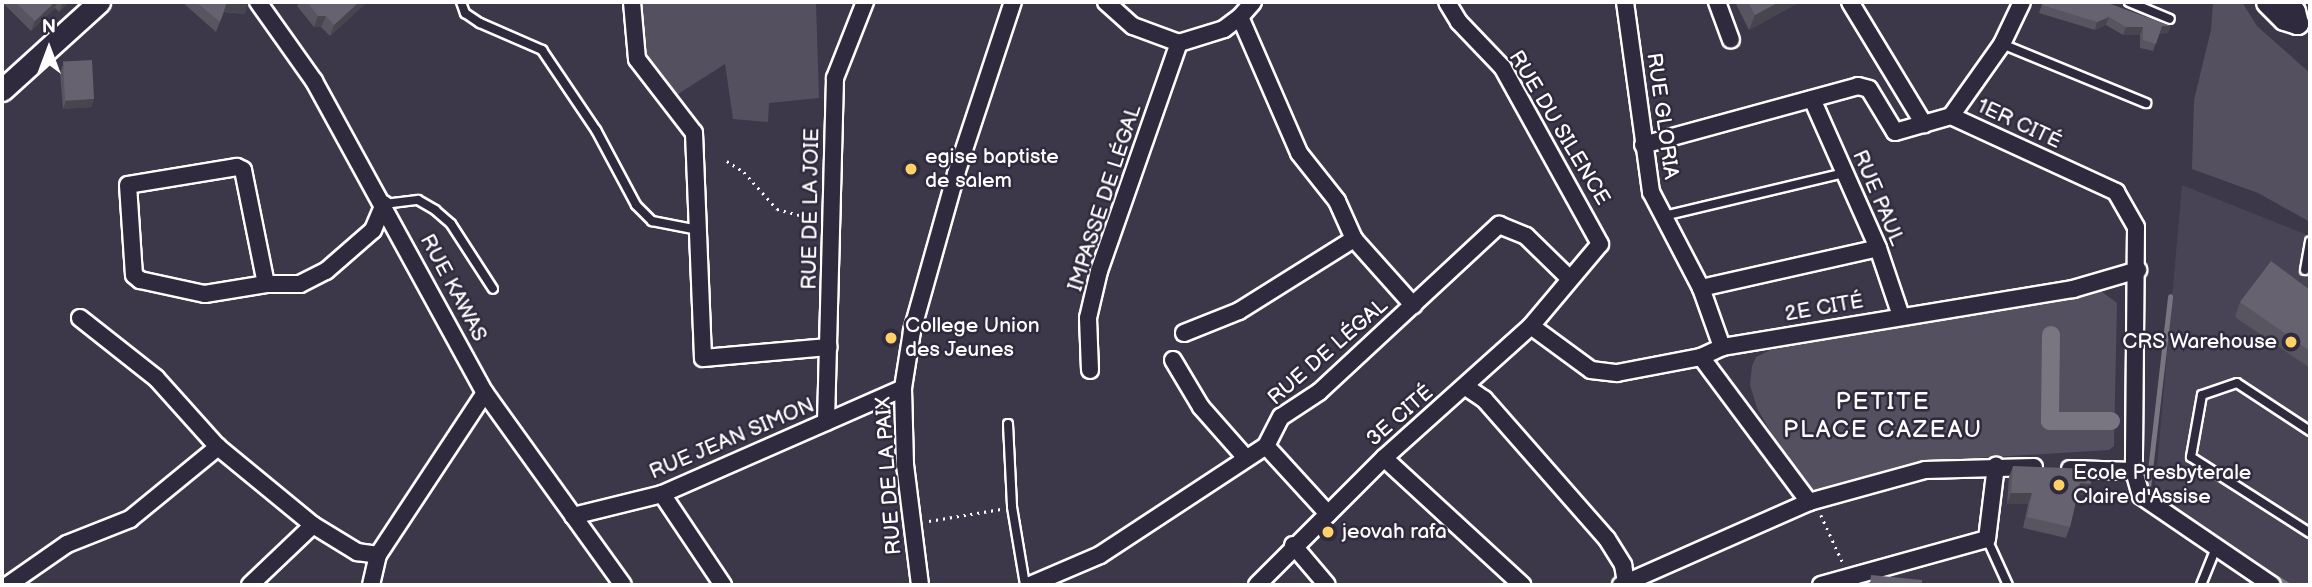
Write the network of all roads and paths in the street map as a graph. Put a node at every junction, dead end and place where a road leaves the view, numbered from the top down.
1 (99, 2) edge
2 (258, 2) edge
3 (461, 2) edge
4 (632, 2) edge
5 (865, 2) edge
6 (1013, 2) edge
7 (1106, 2) edge
8 (1252, 2) edge
9 (1447, 2) edge
10 (1625, 2) edge
11 (1717, 2) edge
12 (1850, 2) edge
13 (2022, 2) edge
14 (2129, 2) edge
15 (2267, 2) edge
16 (2284, 2) edge
17 (1240, 17) junction
18 (2171, 19) dead end
19 (2304, 28) edge
20 (1731, 40) dead end
21 (1180, 43) junction
22 (2002, 44) junction
23 (2, 90) edge
24 (1812, 99) junction
25 (2146, 103) dead end
26 (1951, 116) junction
27 (1924, 124) junction
28 (1643, 145) junction
29 (727, 161) dead end
30 (1844, 173) junction
31 (384, 204) junction
32 (1664, 216) junction
33 (832, 221) junction
34 (698, 230) junction
35 (1354, 239) junction
36 (2310, 241) edge
37 (1878, 248) junction
38 (2138, 270) junction
39 (2305, 270) dead end
40 (1568, 277) junction
41 (266, 284) junction
42 (493, 289) dead end
43 (1701, 289) junction
44 (1413, 305) junction
45 (1901, 316) junction
46 (80, 318) dead end
47 (1532, 323) junction
48 (1184, 334) dead end
49 (830, 347) junction
50 (1722, 347) junction
51 (1701, 357) junction
52 (1173, 360) dead end
53 (1090, 370) dead end
54 (1466, 387) junction
55 (903, 388) junction
56 (485, 393) junction
57 (826, 422) junction
58 (1008, 424) dead end
59 (2310, 430) edge
60 (1266, 446) junction
61 (218, 447) junction
62 (1246, 458) junction
63 (1384, 458) junction
64 (1996, 466) junction
65 (2134, 471) junction
66 (663, 494) junction
67 (1809, 502) junction
68 (1012, 507) junction
69 (1328, 514) junction
70 (573, 516) junction
71 (911, 524) junction
72 (313, 525) junction
73 (2310, 533) edge
74 (1987, 538) junction
75 (1293, 545) junction
76 (2215, 550) junction
77 (378, 555) junction
78 (1850, 577) junction
79 (1623, 584) edge
80 (8, 585) edge
81 (250, 585) edge
82 (371, 585) edge
83 (623, 585) edge
84 (723, 585) edge
85 (920, 585) edge
86 (1028, 585) edge
87 (1256, 585) edge
88 (1327, 585) edge
89 (1522, 585) edge
90 (1821, 585) edge
91 (2008, 585) edge
92 (2201, 585) edge
93 (2272, 585) edge

1 - 23 main road
2 - 31 street, RUE KAWAS
3 - 34 lane
4 - 34 street
5 - 33 street, RUE DE LA JOIE
6 - 55 street, RUE DE LA PAIX
7 - 21 street
8 - 17 street
9 - 40 street, RUE DU SILENCE
10 - 28 street, RUE GLORIA
11 - 20 street
12 - 27 street
13 - 22 street, 1ER CITÉ
14 - 18 lane
15 - 19 main road
16 - 19 main road
17 - 21 street
17 - 35 street
21 - 53 street, IMPASSE DE LÉGAL
22 - 25 lane
22 - 26 street, 1ER CITÉ
24 - 27 street
24 - 28 street
24 - 30 street, RUE PAUL
26 - 27 street
26 - 38 street, 1ER CITÉ
28 - 32 street, RUE GLORIA
29 - 33 path
30 - 32 lane
30 - 37 street, RUE PAUL
31 - 41 street
31 - 42 lane
31 - 56 street, RUE KAWAS
32 - 43 street, RUE GLORIA
33 - 49 street, RUE DE LA JOIE
34 - 49 street
35 - 44 street
35 - 48 street
36 - 39 lane
37 - 43 street
37 - 45 street, RUE PAUL
38 - 45 street, 2E CITÉ
38 - 65 street, 1ER CITÉ
40 - 44 street, RUE DE LÉGAL
40 - 47 street, 3E CITÉ
41 - 41 street
43 - 50 street, RUE GLORIA
44 - 60 street, RUE DE LÉGAL
45 - 50 street, 2E CITÉ
46 - 61 street
47 - 51 street, 2E CITÉ
47 - 54 street, 3E CITÉ
49 - 57 street, RUE DE LA JOIE
50 - 51 street, 2E CITÉ
51 - 67 street
52 - 62 street
54 - 63 street, 3E CITÉ
54 - 79 street
55 - 57 street, RUE JEAN SIMON
55 - 71 street, RUE DE LA PAIX
56 - 70 street, RUE KAWAS
56 - 77 street
57 - 66 street, RUE JEAN SIMON
58 - 68 lane
59 - 73 lane
60 - 62 street, RUE DE LÉGAL
60 - 69 street
61 - 72 street
61 - 80 street
62 - 86 street, RUE DE LÉGAL
63 - 69 street, 3E CITÉ
63 - 89 street
64 - 65 street
64 - 67 street
64 - 74 street
65 - 76 street
66 - 70 street, RUE JEAN SIMON
66 - 84 street
67 - 78 path
67 - 79 street
68 - 71 path
68 - 86 lane
69 - 75 street, 3E CITÉ
70 - 83 street, RUE KAWAS
71 - 85 street, RUE DE LA PAIX
72 - 77 street
72 - 81 street
74 - 78 street
74 - 91 lane
75 - 87 street, 3E CITÉ
75 - 88 street
76 - 92 lane
76 - 93 street
77 - 82 street
78 - 90 street

